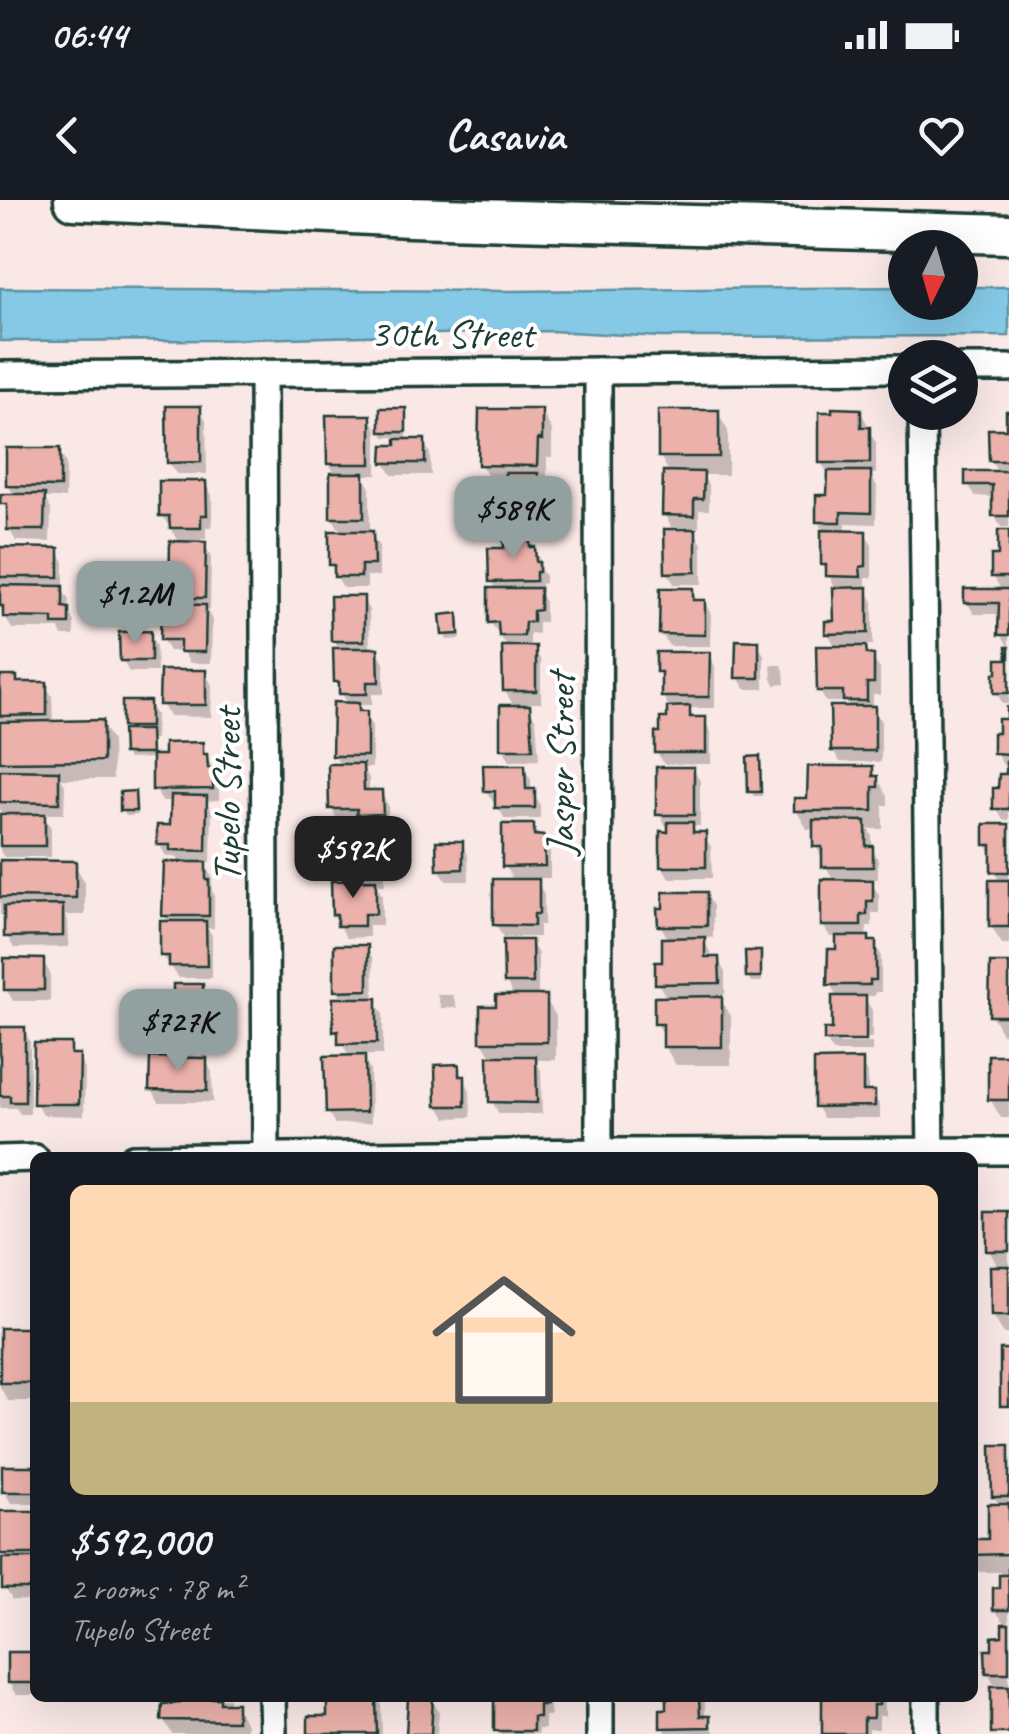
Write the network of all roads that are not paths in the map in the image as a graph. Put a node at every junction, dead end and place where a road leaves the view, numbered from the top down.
1 (74, 200) edge
2 (1009, 234) edge
3 (978, 368) edge
4 (1009, 368) edge
5 (888, 369) edge
6 (598, 371) junction
7 (262, 373) junction
8 (0, 375) edge
9 (922, 430) edge
10 (1009, 1151) edge
11 (266, 1152) edge
12 (599, 1152) edge
13 (931, 1152) edge
14 (978, 1152) edge
15 (0, 1158) edge
16 (30, 1158) edge
17 (272, 1702) edge
18 (600, 1702) edge
19 (926, 1702) edge
20 (273, 1734) edge
21 (600, 1734) edge
22 (926, 1734) edge

1 - 2 highway
3 - 4 street
5 - 6 street, 30th Street
6 - 7 street, 30th Street
6 - 12 street, Jasper Street
7 - 8 street, 30th Street
7 - 11 street, Tupelo Street
9 - 13 street
10 - 14 street
15 - 16 street
17 - 20 street
18 - 21 street
19 - 22 street

